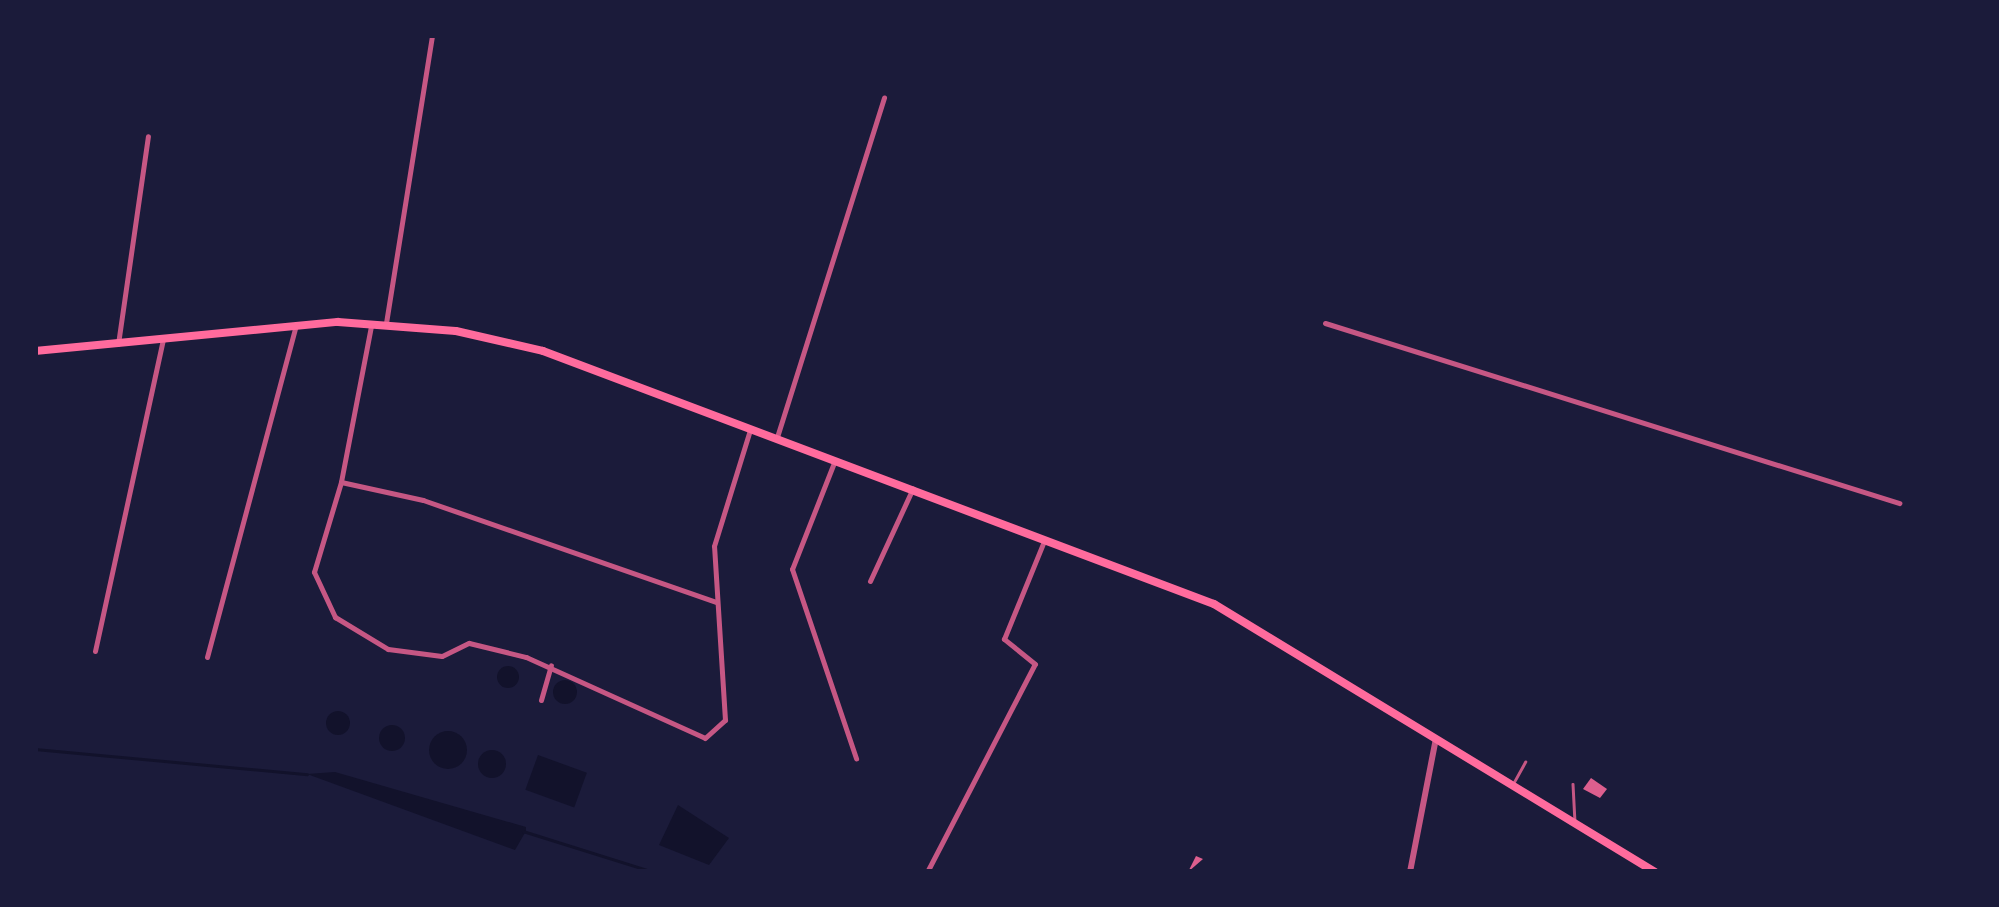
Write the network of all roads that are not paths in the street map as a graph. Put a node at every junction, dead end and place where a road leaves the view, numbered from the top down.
1 (432, 35) edge
2 (884, 97) dead end
3 (148, 136) dead end
4 (372, 322) junction
5 (296, 323) junction
6 (1325, 323) dead end
7 (386, 324) junction
8 (163, 338) junction
9 (118, 344) junction
10 (35, 351) edge
11 (751, 428) junction
12 (777, 437) junction
13 (836, 459) junction
14 (341, 482) junction
15 (913, 488) junction
16 (1899, 503) dead end
17 (1045, 538) junction
18 (870, 581) dead end
19 (716, 602) junction
20 (96, 650) dead end
21 (206, 657) dead end
22 (551, 665) junction
23 (541, 700) dead end
24 (1436, 736) junction
25 (856, 758) dead end
26 (1525, 762) dead end
27 (1514, 783) junction
28 (1574, 784) dead end
29 (1575, 822) junction
30 (927, 872) edge
31 (1410, 872) edge
32 (1655, 872) edge

1 - 7 street
2 - 12 street
3 - 9 street
4 - 5 main road
4 - 7 main road
4 - 14 street
5 - 8 main road
5 - 21 street
6 - 16 street
7 - 11 main road
8 - 9 main road
8 - 20 street
9 - 10 main road
11 - 12 main road
11 - 19 street
12 - 13 main road
13 - 15 main road
13 - 25 street
14 - 19 street
14 - 22 street
15 - 17 main road
15 - 18 street
17 - 24 main road
17 - 30 street
19 - 22 street
22 - 23 street
24 - 27 main road
24 - 31 street
26 - 27 lane
27 - 29 main road
28 - 29 lane
29 - 32 main road

